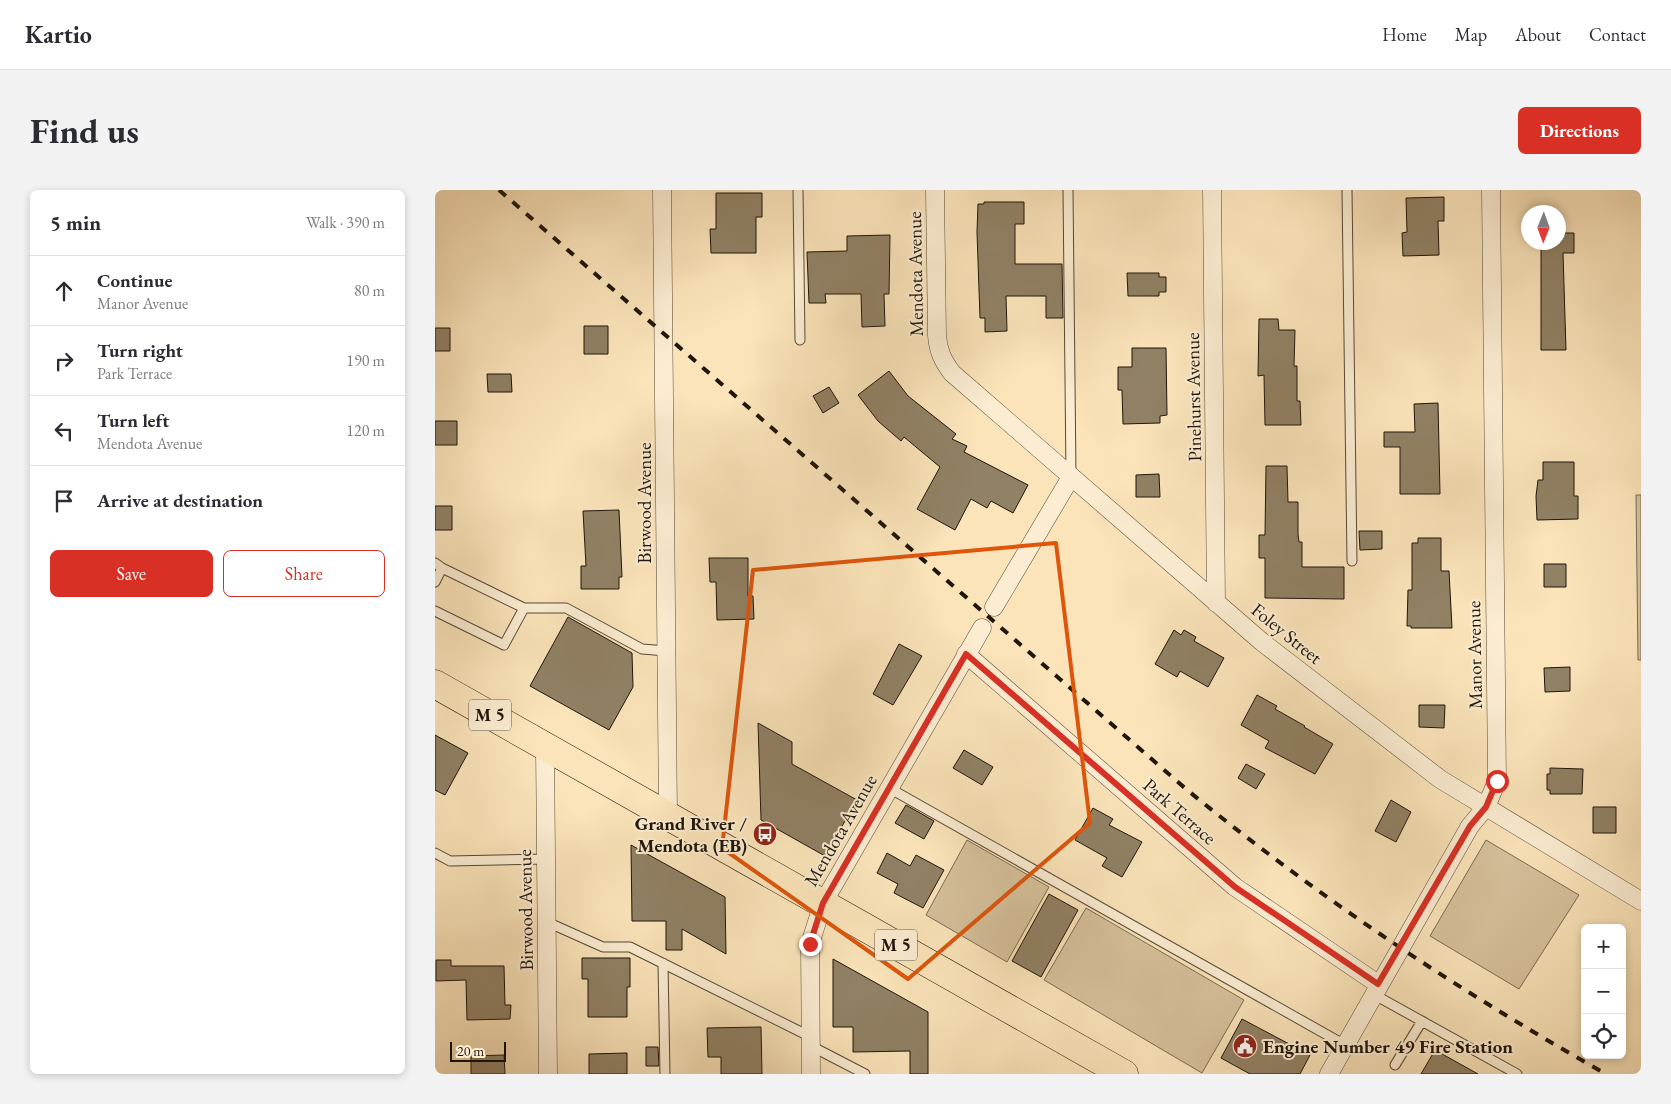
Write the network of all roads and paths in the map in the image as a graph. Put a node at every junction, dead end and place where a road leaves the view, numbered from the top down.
1 (662, 190) edge
2 (798, 190) edge
3 (935, 190) edge
4 (1068, 190) edge
5 (1212, 190) edge
6 (1347, 190) edge
7 (1491, 190) edge
8 (800, 340) dead end
9 (941, 356) joint
10 (1071, 477) junction
11 (1352, 561) dead end
12 (438, 565) edge
13 (435, 582) edge
14 (1216, 603) junction
15 (994, 607) dead end
16 (524, 608) junction
17 (435, 611) edge
18 (981, 628) dead end
19 (667, 651) junction
20 (966, 654) junction
21 (435, 684) edge
22 (545, 746) junction
23 (889, 788) junction
24 (1486, 807) junction
25 (668, 816) junction
26 (435, 853) edge
27 (546, 859) junction
28 (1641, 901) edge
29 (823, 903) junction
30 (547, 922) junction
31 (663, 962) junction
32 (1376, 989) junction
33 (1422, 1021) junction
34 (811, 1041) junction
35 (1345, 1045) junction
36 (1395, 1065) dead end
37 (1094, 1066) edge
38 (548, 1074) edge
39 (665, 1074) edge
40 (811, 1074) edge
41 (865, 1074) edge
42 (1124, 1074) edge
43 (1329, 1074) edge
44 (1517, 1074) edge

1 - 19 street, Birwood Avenue
2 - 8 lane
3 - 9 street, Mendota Avenue
4 - 10 lane
5 - 14 street, Pinehurst Avenue
6 - 11 lane
7 - 24 street, Manor Avenue
9 - 10 street, Foley Street
10 - 14 street, Foley Street
10 - 15 street
12 - 13 lane
12 - 16 lane
14 - 24 street, Foley Street
16 - 17 lane
16 - 19 lane
18 - 20 street, Mendota Avenue
19 - 25 street, Birwood Avenue
20 - 23 street, Mendota Avenue
20 - 32 street, Park Terrace
21 - 22 main road, M 5
22 - 25 main road, M 5
22 - 27 street, Birwood Avenue
23 - 29 street, Mendota Avenue
23 - 35 lane
24 - 28 street, Foley Street
24 - 32 street, Manor Avenue
25 - 29 main road, M 5
26 - 27 lane
27 - 30 street, Birwood Avenue
29 - 34 street, Mendota Avenue
29 - 37 main road, M 5
30 - 31 lane
30 - 38 street, Birwood Avenue
31 - 34 lane
31 - 39 lane
32 - 33 lane
32 - 35 street, Manor Avenue
33 - 36 lane
33 - 44 lane
34 - 40 street, Mendota Avenue
34 - 41 lane
35 - 43 street, Manor Avenue
37 - 42 main road, M 5

